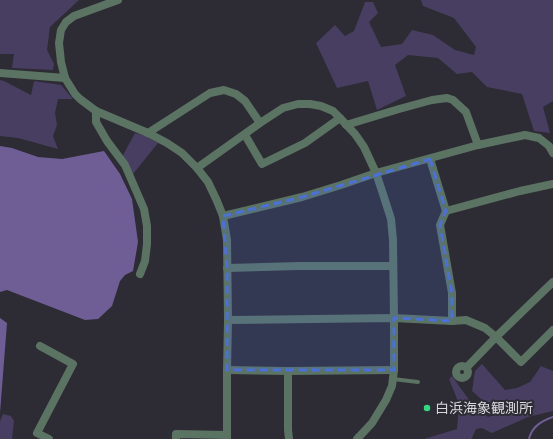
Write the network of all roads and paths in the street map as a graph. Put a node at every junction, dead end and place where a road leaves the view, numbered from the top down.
1 (118, 0) edge
2 (0, 73) edge
3 (65, 78) junction
4 (96, 111) junction
5 (340, 118) junction
6 (260, 123) junction
7 (346, 125) junction
8 (148, 133) junction
9 (245, 135) junction
10 (478, 145) junction
11 (553, 153) edge
12 (430, 159) junction
13 (198, 168) junction
14 (376, 173) junction
15 (553, 184) edge
16 (446, 211) junction
17 (224, 216) junction
18 (393, 266) junction
19 (227, 268) junction
20 (140, 274) dead end
21 (553, 282) edge
22 (394, 318) junction
23 (228, 320) junction
24 (452, 321) junction
25 (553, 330) edge
26 (496, 337) junction
27 (40, 346) dead end
28 (467, 367) dead end
29 (227, 370) junction
30 (394, 370) junction
31 (288, 372) junction
32 (392, 379) junction
33 (418, 382) dead end
34 (227, 437) edge
35 (49, 439) edge
36 (176, 439) edge
37 (289, 439) edge
38 (357, 439) edge

1 - 3 street
2 - 3 street
3 - 4 street
4 - 8 street
4 - 20 street
5 - 6 street
5 - 7 street
5 - 9 street
6 - 8 street
6 - 9 street
7 - 10 street
7 - 14 street
8 - 13 street
9 - 13 street
10 - 11 street
10 - 12 street
12 - 14 street
12 - 16 street
13 - 17 street
14 - 17 street
14 - 18 street
15 - 16 street
16 - 24 street
17 - 19 street
18 - 19 street
18 - 22 street
19 - 23 street
21 - 26 street
22 - 23 street
22 - 24 street
22 - 30 street
23 - 29 street
24 - 26 street
25 - 26 street
26 - 28 street
27 - 35 street
29 - 31 street
29 - 34 street
30 - 31 street
30 - 32 street
31 - 37 street
32 - 33 lane
32 - 38 street
34 - 36 street

